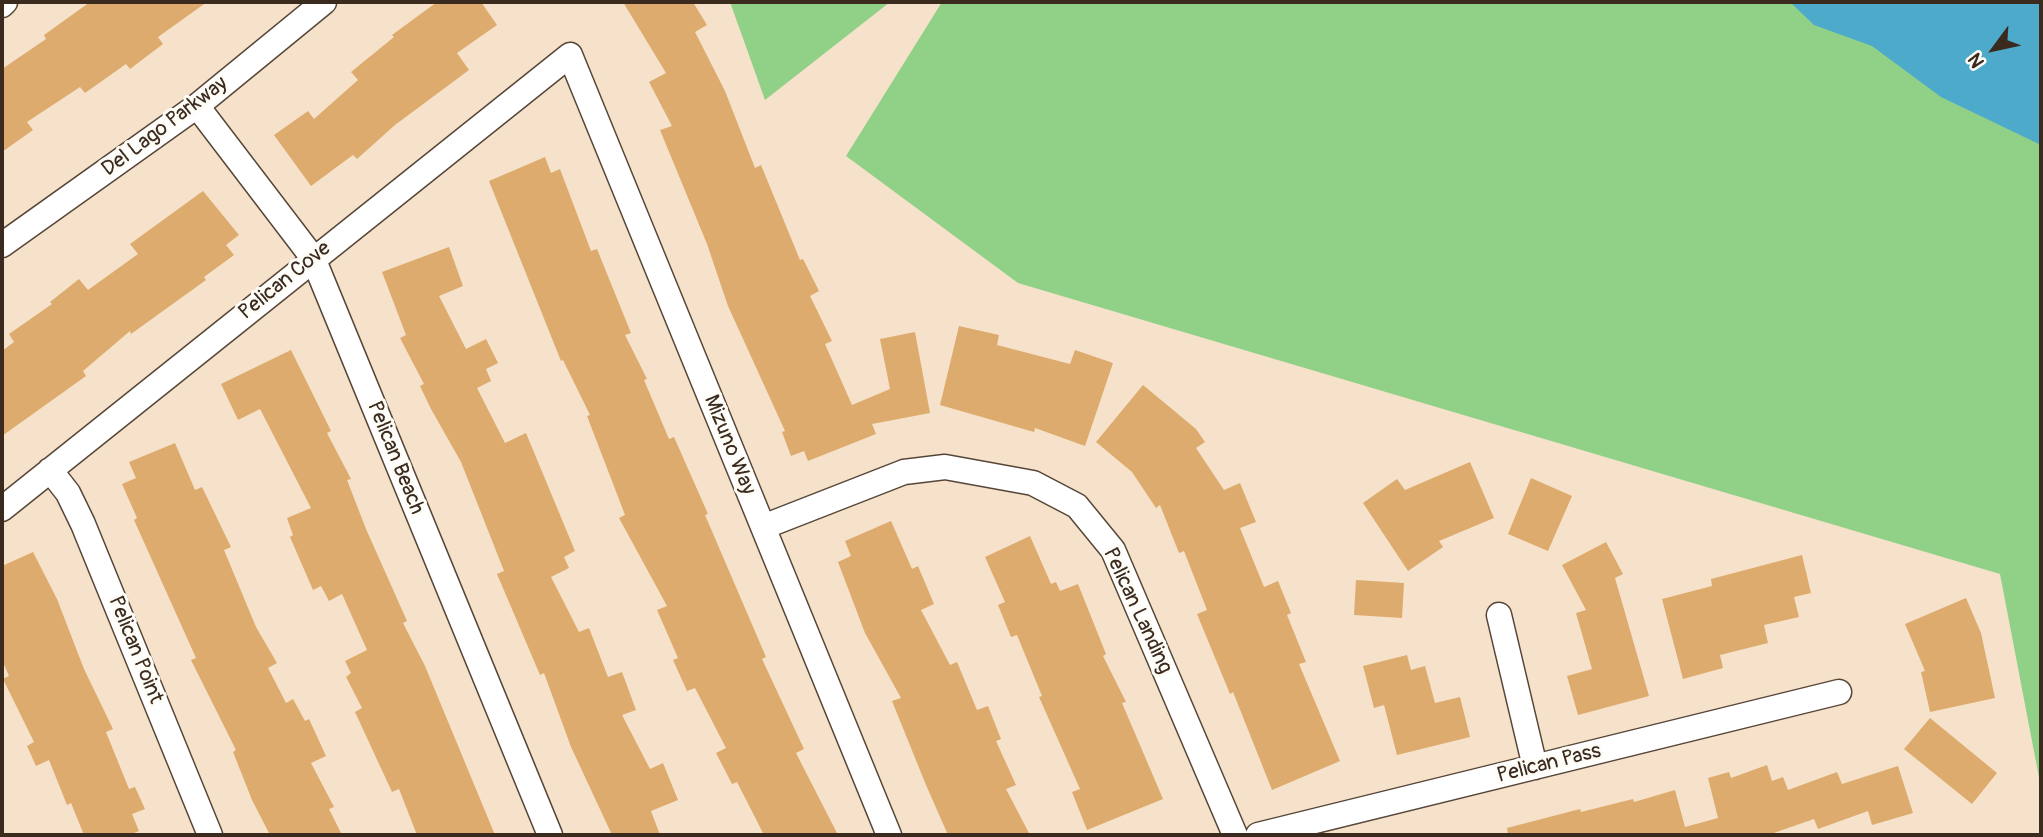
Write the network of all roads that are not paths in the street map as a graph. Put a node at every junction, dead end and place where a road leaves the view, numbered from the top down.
1 (324, 2) edge
2 (570, 55) joint
3 (197, 106) junction
4 (2, 245) edge
5 (313, 258) junction
6 (50, 470) junction
7 (2, 509) edge
8 (763, 527) junction
9 (1499, 615) dead end
10 (1839, 692) dead end
11 (1535, 767) junction
12 (210, 835) edge
13 (550, 835) edge
14 (889, 835) edge
15 (1236, 835) edge
16 (1258, 835) edge

1 - 3 street, Del Lago Parkway
2 - 5 street, Pelican Cove
2 - 8 street, Mizuno Way
3 - 4 street, Del Lago Parkway
3 - 5 street, Pelican Beach
5 - 6 street, Pelican Cove
5 - 13 street, Pelican Beach
6 - 7 street, Pelican Cove
6 - 12 street, Pelican Point
8 - 14 street, Mizuno Way
8 - 15 street, Pelican Landing
9 - 11 street
10 - 11 street, Pelican Pass
11 - 16 street, Pelican Pass

